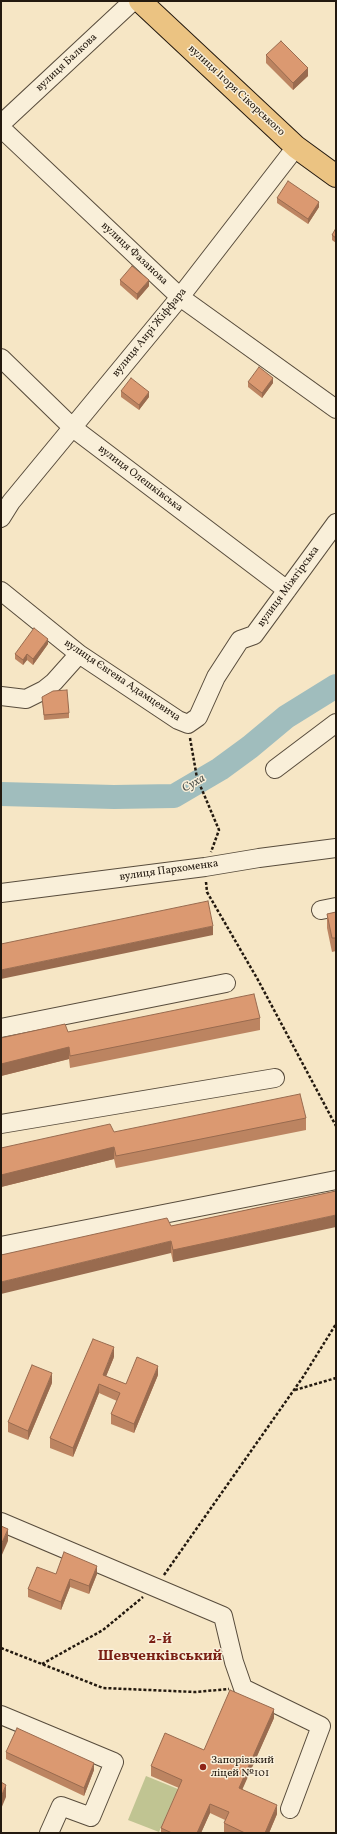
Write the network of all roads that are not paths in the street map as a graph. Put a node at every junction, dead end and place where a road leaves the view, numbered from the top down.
1 (133, 1) edge
2 (140, 1) edge
3 (1, 124) edge
4 (1, 128) edge
5 (296, 146) junction
6 (336, 176) edge
7 (180, 297) junction
8 (1, 358) edge
9 (336, 409) edge
10 (73, 428) junction
11 (1, 518) edge
12 (336, 523) edge
13 (287, 590) junction
14 (1, 591) edge
15 (79, 654) junction
16 (1, 696) edge
17 (336, 723) edge
18 (188, 724) joint
19 (275, 769) dead end
20 (336, 848) edge
21 (1, 893) edge
22 (226, 983) dead end
23 (1, 1028) edge
24 (275, 1078) dead end
25 (1, 1124) edge
26 (336, 1180) edge
27 (1, 1246) edge
28 (1, 1522) edge
29 (1, 1715) edge
30 (290, 1809) dead end
31 (49, 1833) edge

1 - 3 street, вулиця Балкова
2 - 5 main road, вулиця Ігоря Сікорського
4 - 7 street, вулиця Фазанова
5 - 6 main road, вулиця Ігоря Сікорського
5 - 7 street, вулиця Анрі Жіффара
7 - 9 street, вулиця Фазанова
7 - 10 street, вулиця Анрі Жіффара
8 - 10 street, вулиця Олешківська
10 - 11 street, вулиця Анрі Жіффара
10 - 13 street, вулиця Олешківська
12 - 13 street, вулиця Міжгірська
13 - 18 street, вулиця Міжгірська
14 - 15 street, вулиця Євгена Адамцевича
15 - 16 street
15 - 18 street, вулиця Євгена Адамцевича
17 - 19 street
20 - 21 street, вулиця Пархоменка
22 - 23 street
24 - 25 street
26 - 27 street
28 - 30 street
29 - 31 street

